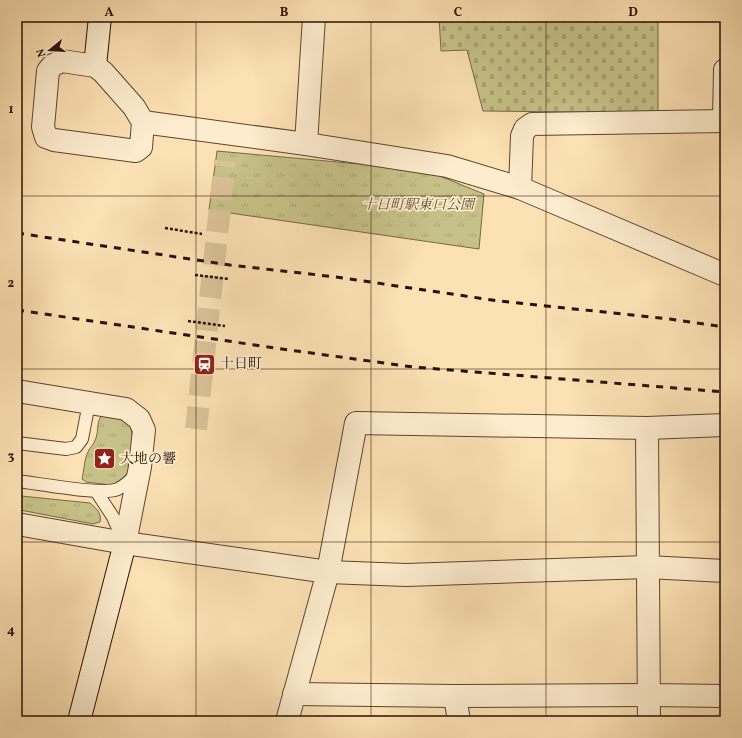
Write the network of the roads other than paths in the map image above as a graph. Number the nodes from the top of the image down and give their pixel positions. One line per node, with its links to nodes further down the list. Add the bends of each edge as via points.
1 (100, 17): 3 (street)
2 (314, 17): 7 (street)
3 (95, 66): 6 (street, via 134,107); 6 (street, via 62,61 48,71 43,120 46,137 136,151 141,147)
4 (725, 70): 5 (street)
5 (725, 121): 8 (street, via 532,124 525,129 522,136)
6 (144, 122): 7 (street)
7 (306, 144): 8 (street, via 448,166)
8 (520, 188): 9 (street)
9 (725, 275)
10 (17, 391): 11 (street)
11 (89, 403): 14 (lane, via 82,439 76,447 66,449); 15 (street, via 126,410 139,419 144,430)
12 (725, 425): 13 (street)
13 (647, 428): 20 (street); 22 (street, via 356,423)
14 (17, 443)
15 (140, 467): 17 (lane, via 131,480 117,489); 19 (street)
16 (17, 481): 17 (lane)
17 (96, 491): 19 (lane, via 113,517)
18 (17, 524): 19 (street)
19 (125, 543): 22 (street); 27 (street)
20 (647, 567): 21 (street); 22 (street, via 406,575); 24 (street)
21 (725, 571)
22 (328, 572): 23 (street)
23 (294, 694): 25 (street); 28 (street)
24 (649, 694): 25 (street); 26 (street); 30 (street)
25 (455, 696): 29 (street)
26 (725, 696)
27 (79, 721)
28 (287, 721)
29 (459, 721)
30 (649, 721)

